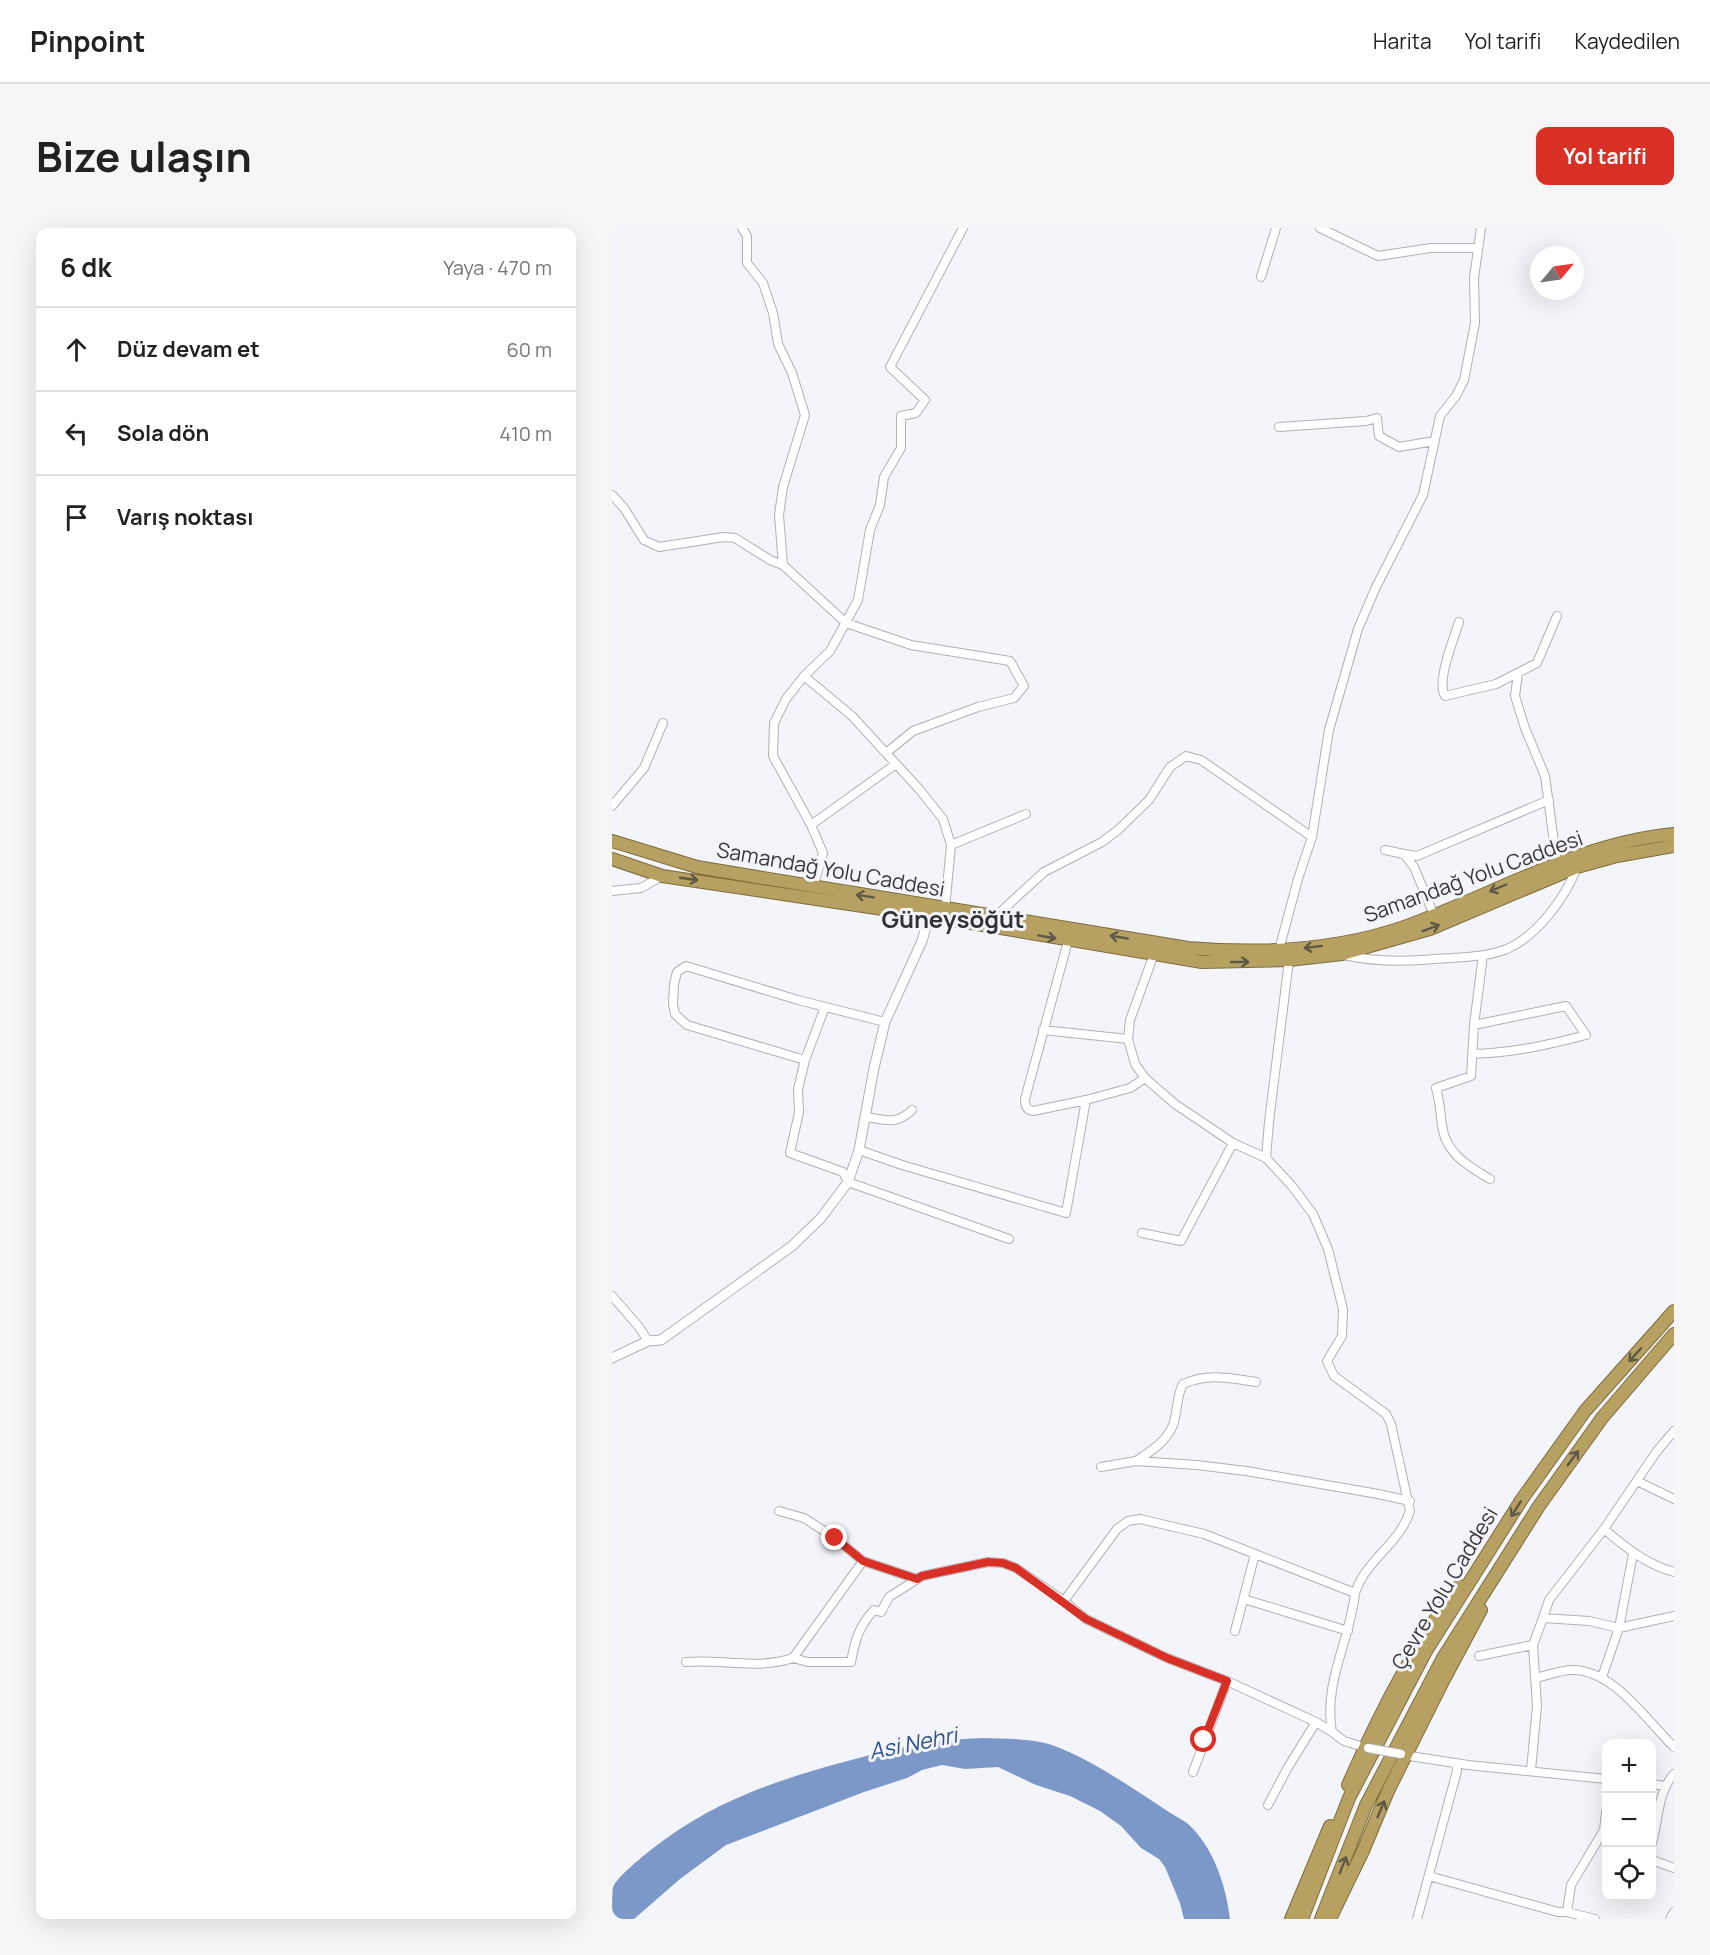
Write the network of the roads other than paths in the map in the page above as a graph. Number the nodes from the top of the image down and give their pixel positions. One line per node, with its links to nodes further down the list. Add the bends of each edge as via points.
1 (742, 228): 11 (street, via 747,236 747,263 763,283 778,344 805,415 783,487 779,515)
2 (963, 228): 14 (street, via 890,367 925,400 916,414 901,416 901,448 884,477 858,600)
3 (1276, 228): 7 (street)
4 (1320, 228): 6 (street, via 1378,255 1431,248)
5 (1481, 228): 6 (street)
6 (1477, 248): 9 (street, via 1475,323 1464,380 1440,416)
7 (1261, 277)
8 (1279, 427): 9 (street, via 1377,418 1379,436 1399,447)
9 (1434, 441): 25 (street, via 1423,495 1358,629 1329,730)
10 (612, 495): 11 (street, via 644,540 659,547 735,538)
11 (783, 565): 14 (street)
12 (1557, 616): 15 (street, via 1537,663)
13 (1459, 622): 15 (street, via 1443,678 1446,696 1496,684)
14 (846, 623): 16 (street, via 830,651); 18 (street, via 911,645 1010,661 1024,686 1014,699 978,707 912,731)
15 (1518, 673): 20 (street, via 1515,696 1545,776)
16 (804, 676): 18 (street, via 852,716); 23 (street, via 774,723 773,756)
17 (663, 723): 21 (street, via 644,768)
18 (886, 753): 19 (street)
19 (896, 764): 23 (street); 27 (street, via 943,819)
20 (1549, 800): 30 (street, via 1417,856); 32 (street)
21 (612, 806)
22 (1026, 814): 27 (street)
23 (810, 825): 35 (street, via 823,853)
24 (1674, 834): 32 (highway, Samandağ Yolu Caddesi, via 1622,844)
25 (1312, 837): 40 (street, via 1201,760 1186,756 1170,767 1149,800 1118,830 1044,872); 42 (street)
26 (612, 841): 35 (highway, Samandağ Yolu Caddesi, via 697,867)
27 (951, 845): 37 (street)
28 (1674, 846): 33 (highway, Samandağ Yolu Caddesi)
29 (1385, 850): 30 (street)
30 (1404, 855): 38 (street, via 1414,867)
31 (612, 859): 34 (highway, Samandağ Yolu Caddesi)
32 (1557, 864): 38 (highway, Samandağ Yolu Caddesi, one-way to 38)
33 (1577, 867): 44 (highway, Samandağ Yolu Caddesi, one-way to 33, via 1430,929); 45 (street, via 1570,885 1526,938)
34 (662, 876): 36 (street, via 641,888); 39 (highway, Samandağ Yolu Caddesi, one-way to 39)
35 (813, 887): 37 (highway, Samandağ Yolu Caddesi, one-way to 35)
36 (612, 891)
37 (945, 909): 40 (highway, Samandağ Yolu Caddesi)
38 (1434, 915): 42 (highway, Samandağ Yolu Caddesi, one-way to 42, via 1355,940)
39 (929, 916): 41 (highway, Samandağ Yolu Caddesi, one-way to 41); 48 (street, via 922,941)
40 (996, 916): 42 (highway, Samandağ Yolu Caddesi, one-way to 40, via 1188,948)
41 (1068, 941): 43 (highway, Samandağ Yolu Caddesi); 50 (street)
42 (1280, 950)
43 (1154, 954): 46 (highway, Samandağ Yolu Caddesi, one-way to 46, via 1202,962); 51 (street, via 1130,1020)
44 (1342, 954): 45 (street, via 1384,962); 46 (highway, Samandağ Yolu Caddesi)
45 (1483, 956): 49 (street)
46 (1289, 960): 60 (street)
47 (825, 1007): 48 (street); 53 (street); 53 (street, via 686,966 677,972 673,1004 675,1014 687,1025)
48 (885, 1022): 57 (street)
49 (1474, 1025): 52 (street); 52 (street, via 1566,1006 1586,1035 1541,1047)
50 (1043, 1030): 51 (street); 55 (street, via 1025,1105 1033,1111)
51 (1128, 1039): 54 (street, via 1135,1064)
52 (1472, 1054): 61 (street, via 1471,1076 1436,1088 1445,1139 1462,1162)
53 (805, 1060): 62 (street, via 790,1153 843,1172)
54 (1145, 1078): 55 (street, via 1130,1088); 58 (street, via 1175,1104)
55 (1086, 1100): 59 (street, via 1066,1213)
56 (912, 1110): 57 (street, via 893,1121)
57 (866, 1117): 59 (street)
58 (1233, 1143): 60 (street); 63 (street, via 1181,1240)
59 (859, 1150): 62 (street)
60 (1266, 1158): 76 (street, via 1292,1186 1319,1225 1329,1250 1342,1309 1342,1336 1327,1361 1334,1376 1386,1414)
61 (1490, 1179)
62 (848, 1182): 64 (street); 68 (street, via 792,1246 661,1340)
63 (1142, 1233)
64 (1008, 1239)
65 (612, 1296): 68 (street)
66 (1674, 1311): 78 (highway, Çevre Yolu Caddesi, one-way to 78, via 1585,1411)
67 (1674, 1334): 83 (highway, Çevre Yolu Caddesi, one-way to 67, via 1602,1419)
68 (648, 1341): 69 (street)
69 (612, 1358)
70 (1256, 1382): 72 (street, via 1211,1376 1183,1384 1177,1395 1173,1426 1156,1448)
71 (1674, 1431): 74 (street)
72 (1136, 1461): 73 (street); 76 (street, via 1245,1471)
73 (1101, 1467)
74 (1637, 1481): 75 (street); 79 (street)
75 (1674, 1499)
76 (1410, 1501): 86 (street, via 1407,1520 1363,1576)
77 (778, 1511): 82 (street, via 804,1518)
78 (1504, 1527): 104 (highway, via 1447,1601 1404,1672); 122 (highway, Çevre Yolu Caddesi, via 1426,1651 1349,1798)
79 (1604, 1529): 81 (street); 90 (street, via 1549,1600)
80 (1256, 1554): 86 (street); 87 (street); 88 (street, via 1204,1534 1140,1519 1128,1521 1117,1529)
81 (1632, 1554): 84 (street); 91 (street)
82 (863, 1561): 85 (street); 96 (street)
83 (1499, 1569): 105 (highway, via 1478,1619); 123 (highway, Çevre Yolu Caddesi, one-way to 83, via 1366,1806 1443,1658)
84 (1674, 1572)
85 (917, 1579): 88 (street, via 988,1562 1003,1563); 96 (street, via 889,1597 881,1612 874,1610 863,1622 850,1662)
86 (1355, 1593): 93 (street)
87 (1244, 1599): 92 (street); 93 (street)
88 (1064, 1601): 100 (street, via 1086,1619 1167,1658)
89 (1674, 1617): 91 (street)
90 (1543, 1618): 91 (street, via 1589,1621); 94 (street)
91 (1619, 1628): 98 (street)
92 (1235, 1631)
93 (1348, 1631): 102 (street, via 1332,1681)
94 (1533, 1645): 95 (street); 99 (street)
95 (1479, 1656)
96 (793, 1658): 97 (street, via 746,1665)
97 (686, 1662)
98 (1602, 1677): 99 (street, via 1570,1670); 103 (street)
99 (1535, 1678): 107 (street, via 1537,1706)
100 (1227, 1681): 101 (street); 108 (street)
101 (1316, 1722): 102 (street); 113 (street)
102 (1332, 1732): 104 (street, via 1344,1741)
103 (1674, 1747)
104 (1366, 1748): 105 (street, bridge); 121 (highway)
105 (1403, 1755): 106 (street); 124 (highway, one-way to 105)
106 (1456, 1763): 107 (street); 118 (street)
107 (1531, 1770): 110 (street)
108 (1193, 1772)
109 (1674, 1774): 112 (street)
110 (1602, 1779)
111 (1656, 1785): 112 (street)
112 (1665, 1786): 114 (street)
113 (1268, 1805)
114 (1656, 1824)
115 (1602, 1833): 120 (street, via 1571,1885)
116 (1656, 1861): 117 (street)
117 (1674, 1868)
118 (1429, 1876): 120 (street); 125 (street)
119 (1674, 1912): 127 (street)
120 (1559, 1914): 126 (street)
121 (1291, 1919)
122 (1302, 1919)
123 (1321, 1919)
124 (1330, 1919)
125 (1418, 1919)
126 (1595, 1919)
127 (1670, 1919)

